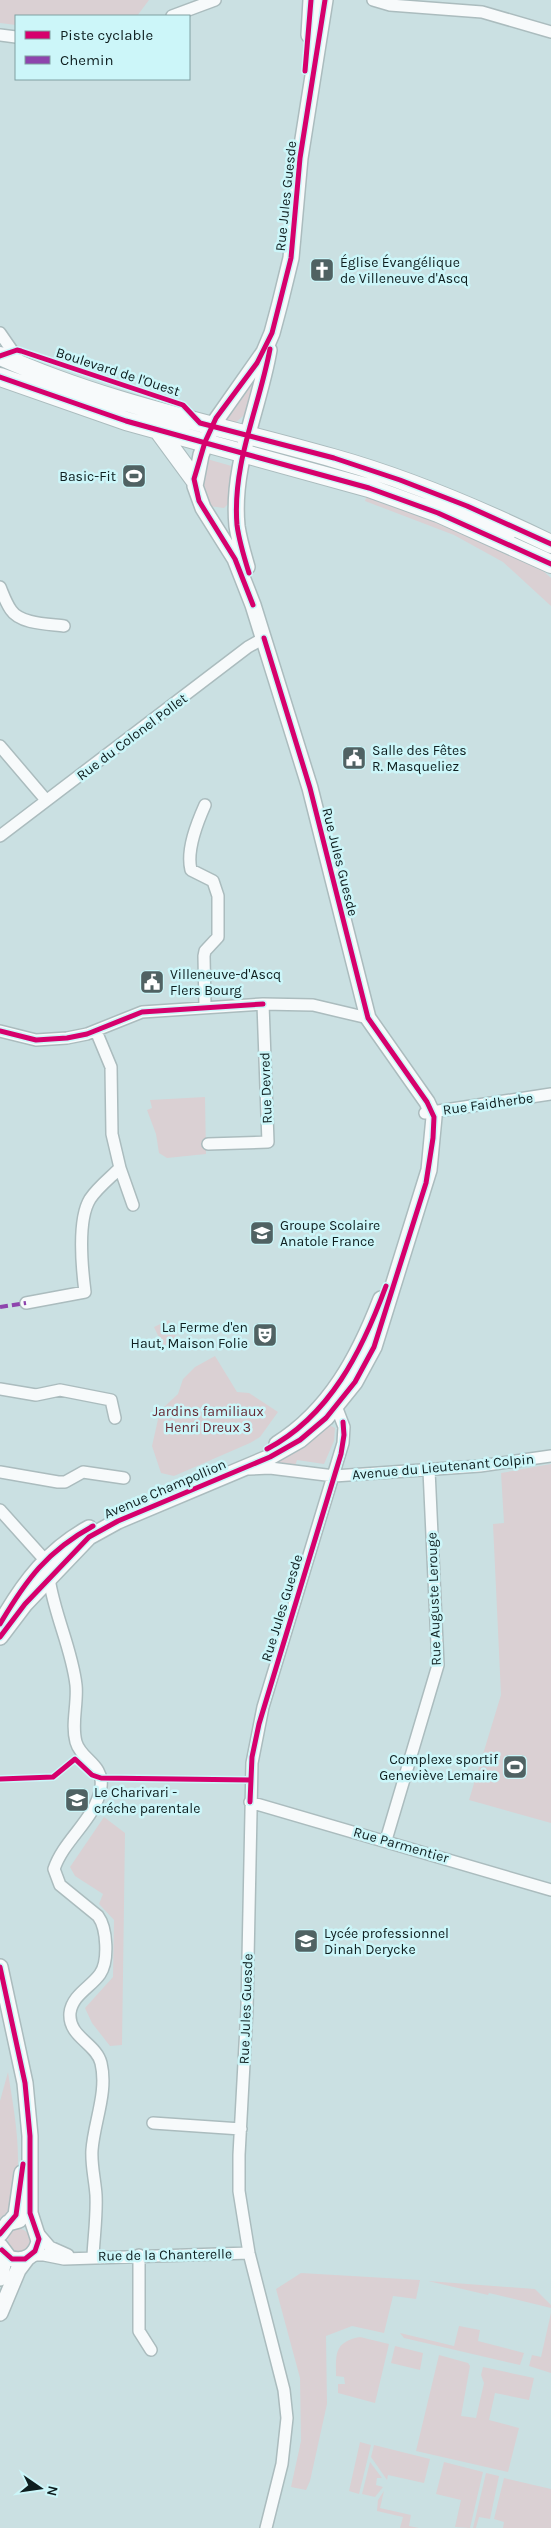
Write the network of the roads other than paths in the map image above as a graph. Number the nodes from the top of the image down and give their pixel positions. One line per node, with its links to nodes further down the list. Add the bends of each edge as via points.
1 (215, 0): 5 (street)
2 (311, 0): 9 (street, Rue Jules Guesde)
3 (325, 0): 9 (street, Rue Jules Guesde)
4 (373, 0): 6 (street, via 390,5 482,12)
5 (175, 15)
6 (551, 32)
7 (0, 35): 8 (street)
8 (15, 37)
9 (300, 158): 11 (street, Rue Jules Guesde, via 290,258)
10 (0, 333): 13 (street)
11 (272, 334): 17 (street, Rue Jules Guesde); 18 (street, Rue Jules Guesde, via 267,364)
12 (0, 356): 13 (main road, Boulevard de l'Ouest)
13 (25, 367): 17 (main road, Boulevard de l'Ouest)
14 (0, 378): 15 (main road)
15 (36, 391): 16 (main road); 17 (main road, via 68,395)
16 (158, 430): 17 (main road); 19 (main road)
17 (211, 437): 18 (main road); 19 (street)
18 (244, 438): 20 (main road); 21 (street, Rue Jules Guesde); 23 (main road, via 334,458 468,506)
19 (194, 480): 22 (street, Rue Jules Guesde)
20 (370, 488): 24 (street, via 446,507); 25 (main road, via 438,513)
21 (236, 505): 22 (street, via 225,513); 27 (street, Rue Jules Guesde, via 237,526)
22 (203, 508): 27 (street, Rue Jules Guesde, via 230,548)
23 (551, 544)
24 (551, 552)
25 (551, 564)
26 (0, 587): 28 (street, via 16,615)
27 (253, 605): 29 (street, Rue Jules Guesde)
28 (64, 626)
29 (264, 638): 31 (street, Rue du Colonel Pollet); 36 (street, Rue Jules Guesde, via 310,788)
30 (0, 746): 31 (street)
31 (46, 800): 33 (street, Rue du Colonel Pollet)
32 (206, 805): 35 (street, via 197,824 190,860 192,872 211,880 217,892 218,935 204,956)
33 (0, 836)
34 (262, 1004): 35 (street); 36 (street, via 306,1004); 41 (street, Rue Devred, via 268,1142)
35 (205, 1007): 38 (street, via 142,1012)
36 (368, 1018): 40 (street, Rue Jules Guesde)
37 (0, 1031): 38 (street, via 42,1040)
38 (96, 1031): 42 (street, via 110,1067 111,1127)
39 (551, 1094): 40 (street, Rue Faidherbe)
40 (429, 1112): 46 (street, Rue Jules Guesde, via 421,1173 388,1282)
41 (208, 1144)
42 (120, 1168): 43 (street); 44 (street, via 94,1194 85,1211 84,1292)
43 (133, 1204)
44 (26, 1303)
45 (0, 1390): 47 (street, via 36,1395 60,1390 111,1400)
46 (333, 1402): 49 (street, Avenue Champollion, via 322,1423 300,1440); 52 (street, Rue Jules Guesde, via 342,1418 344,1436); 55 (street, Avenue Champollion, via 268,1448 101,1522 64,1544)
47 (115, 1418)
48 (551, 1456): 50 (street, Avenue du Lieutenant Colpin, via 495,1465)
49 (240, 1470): 52 (street, Avenue Champollion, via 270,1468); 56 (street, Avenue Champollion, via 100,1530 89,1537)
50 (429, 1470): 52 (street, Avenue du Lieutenant Colpin); 62 (street, Rue Auguste Lerouge, via 438,1665)
51 (0, 1472): 53 (street, via 58,1482 83,1472)
52 (334, 1476): 61 (street, Rue Jules Guesde, via 261,1714 252,1757)
53 (124, 1478)
54 (0, 1510): 55 (street)
55 (45, 1560): 56 (street); 59 (street, Avenue Champollion, via 19,1591)
56 (50, 1578): 57 (street, Avenue Champollion); 58 (street)
57 (34, 1595): 58 (street); 60 (street, Avenue Champollion)
58 (53, 1600): 73 (street, via 76,1684 76,1742 99,1770 101,1778 91,1811 54,1869 60,1885 103,1921 106,1936 102,1969 76,1999 70,2012 71,2026 96,2054 102,2070 92,2151 96,2202)
59 (0, 1624)
60 (0, 1637)
61 (250, 1802): 62 (street, Rue Parmentier); 67 (street, Rue Jules Guesde)
62 (386, 1840): 63 (street, Rue Parmentier)
63 (551, 1890)
64 (0, 1967): 69 (street, via 25,2083 30,2136 30,2213)
65 (0, 2004): 68 (street, via 17,2085 23,2142 16,2215)
66 (153, 2123): 67 (street)
67 (241, 2129): 71 (street, Rue Jules Guesde, via 239,2191)
68 (4, 2226): 69 (street, via 24,2220)
69 (36, 2231): 73 (street, Rue de la Chanterelle, via 50,2247 66,2254); 74 (street, via 38,2247)
70 (1, 2248): 74 (street, via 12,2259); 75 (street, via 4,2260)
71 (249, 2253): 72 (street, Rue de la Chanterelle); 78 (street, Rue Jules Guesde, via 286,2404 282,2464)
72 (138, 2255): 73 (street, Rue de la Chanterelle); 77 (street, via 140,2331)
73 (87, 2256): 74 (street, Rue de la Chanterelle, via 64,2259 44,2255)
74 (29, 2257): 76 (street, via 18,2270)
75 (0, 2278)
76 (0, 2313)
77 (150, 2350)
78 (266, 2528)

